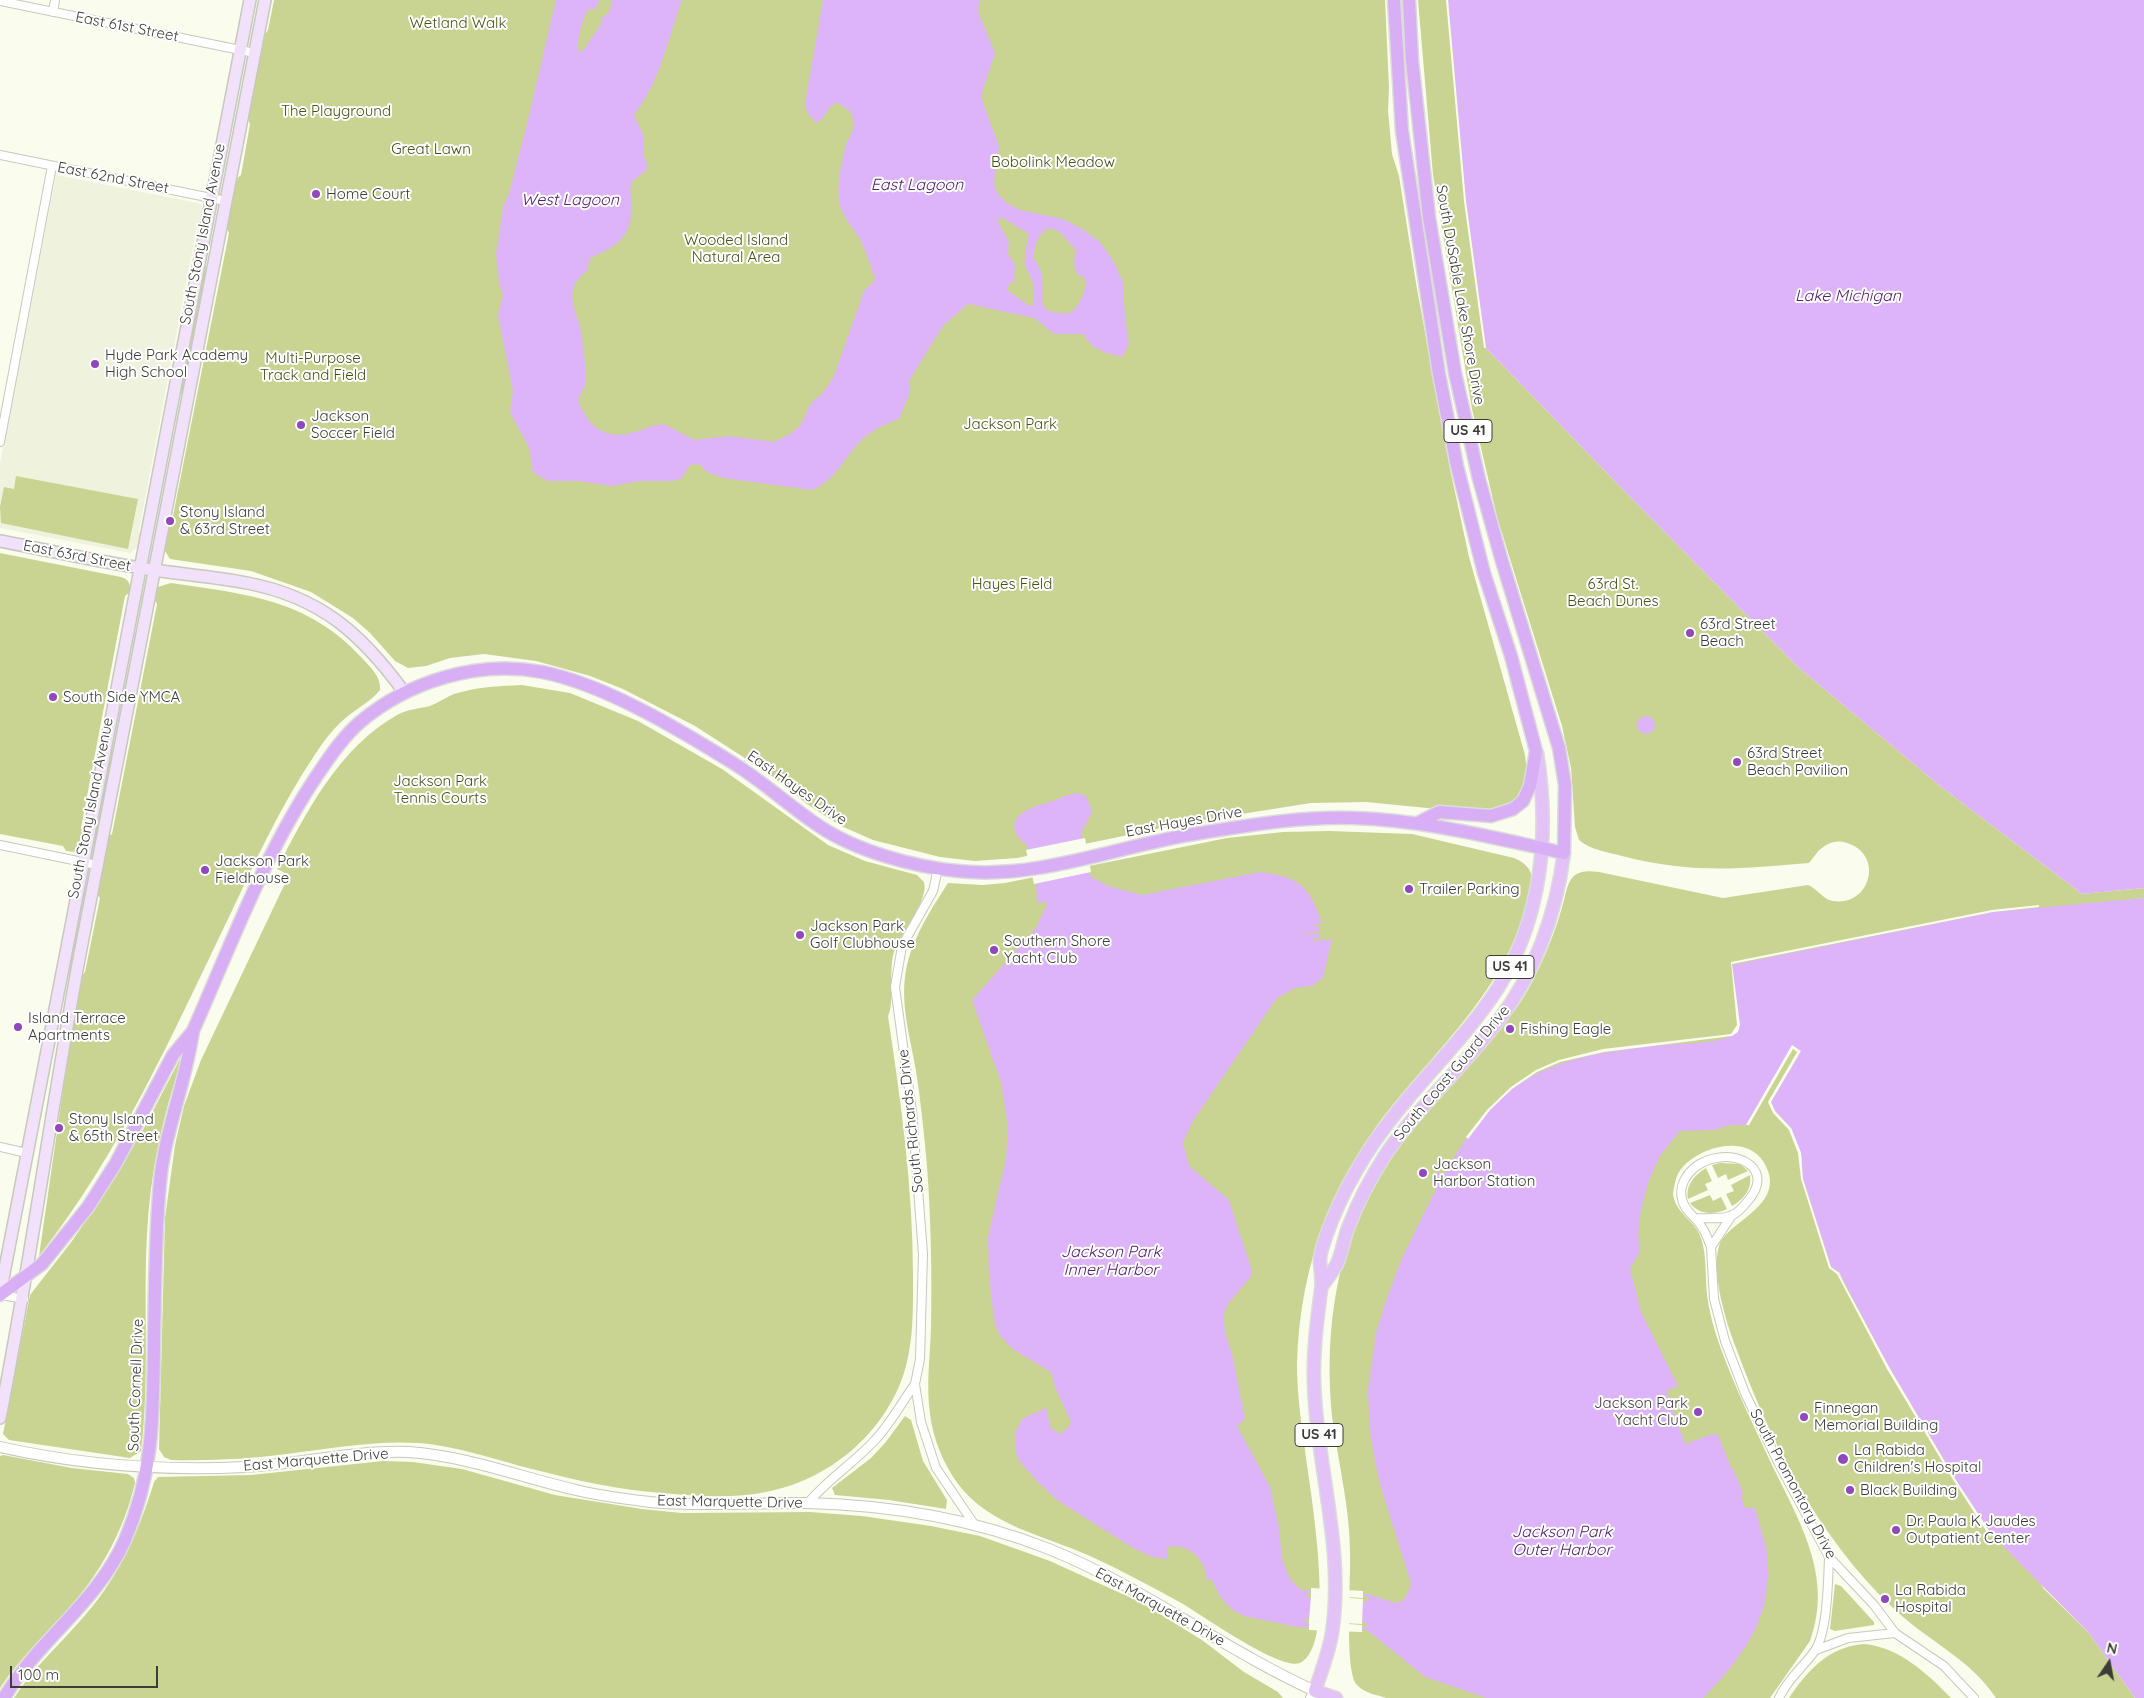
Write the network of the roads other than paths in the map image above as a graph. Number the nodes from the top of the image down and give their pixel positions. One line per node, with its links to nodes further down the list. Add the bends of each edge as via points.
1 (55, 0): 7 (street)
2 (250, 0): 8 (main road, South Stony Island Avenue)
3 (265, 0): 9 (main road, South Stony Island Avenue)
4 (1394, 0): 19 (highway, South DuSable Lake Shore Drive / US 41, via 1402,131 1440,374 1484,573)
5 (1409, 0): 23 (highway, South DuSable Lake Shore Drive / US 41, via 1414,89 1429,217 1455,373 1478,479 1559,748 1565,785)
6 (0, 2): 7 (street, East 61st Street)
7 (53, 12): 8 (street, East 61st Street)
8 (240, 50): 9 (street, East 61st Street); 12 (main road, South Stony Island Avenue)
9 (255, 53): 13 (main road, South Stony Island Avenue)
10 (0, 155): 11 (street, East 62nd Street)
11 (52, 166): 12 (street, East 62nd Street); 14 (street)
12 (211, 198): 13 (street, East 62nd Street); 16 (main road, South Stony Island Avenue)
13 (226, 201): 17 (main road, South Stony Island Avenue)
14 (0, 442)
15 (0, 541): 16 (main road, East 63rd Street)
16 (140, 568): 17 (main road, East 63rd Street); 24 (main road, South Stony Island Avenue)
17 (154, 570): 18 (main road, via 244,582 303,600 352,632 379,658); 25 (main road, South Stony Island Avenue)
18 (404, 692): 26 (highway, East Hayes Drive, via 448,676 489,670 520,669 546,673 621,701 681,731 751,774 833,835 864,848); 27 (highway, South Cornell Drive, via 358,724 342,740 303,796 271,856)
19 (1536, 750): 20 (highway, via 1530,786 1523,801 1512,809 1491,816 1439,812); 22 (main road, South DuSable Lake Shore Drive / US 41, via 1541,780)
20 (1418, 823): 22 (highway, East Hayes Drive); 26 (highway, East Hayes Drive, via 1352,818 1302,820 1197,833 1020,871 977,873)
21 (0, 844): 24 (street)
22 (1543, 849): 23 (highway, East Hayes Drive); 34 (main road, South Coast Guard Drive / US 41, via 1533,906 1514,959 1469,1028 1395,1113 1358,1166 1338,1204 1325,1239 1320,1258)
23 (1564, 853): 34 (main road, South Coast Guard Drive / US 41, via 1550,923 1522,985 1499,1020 1386,1154 1359,1201 1336,1264)
24 (83, 862): 25 (street); 29 (main road, South Stony Island Avenue)
25 (97, 865): 33 (main road, South Stony Island Avenue, via 62,1050)
26 (938, 868): 37 (street, South Richards Drive, via 933,891 902,946 895,987 912,1111 922,1245 922,1320)
27 (192, 1031): 33 (highway, South Cornell Drive, via 173,1056 116,1163 88,1207 42,1264); 40 (highway, South Cornell Drive, via 188,1062 160,1179 152,1437)
28 (0, 1147): 29 (street)
29 (27, 1153): 35 (main road, South Stony Island Avenue)
30 (1732, 1215): 31 (street); 31 (street, South Promontory Drive, via 1751,1198 1757,1179 1754,1169 1744,1160 1722,1156 1692,1169 1683,1182 1682,1201); 32 (street, South Promontory Drive)
31 (1695, 1218): 32 (street, South Promontory Drive)
32 (1711, 1247): 43 (street, South Promontory Drive, via 1714,1299 1725,1341 1745,1393 1778,1462)
33 (27, 1274): 35 (highway, South Cornell Drive); 36 (main road, South Stony Island Avenue)
34 (1322, 1286): 46 (main road, South Coast Guard Drive / US 41, via 1314,1381 1332,1526 1335,1584 1332,1635)
35 (0, 1295): 36 (street)
36 (24, 1298): 38 (main road, South Stony Island Avenue)
37 (915, 1384): 41 (street, South Richards Drive, via 876,1439 858,1458 824,1484); 42 (street, South Richards Drive, via 930,1454 943,1480)
38 (0, 1418)
39 (0, 1447): 40 (street, East Marquette Drive, via 59,1458)
40 (148, 1468): 41 (street, East Marquette Drive, via 246,1467 357,1454 405,1452 450,1458 578,1491 650,1502); 47 (highway, South Cornell Drive, via 134,1516 110,1568 88,1600 26,1667)
41 (808, 1503): 42 (street, East Marquette Drive, via 892,1510)
42 (974, 1524): 46 (street, East Marquette Drive, via 1049,1549 1122,1582)
43 (1829, 1557): 44 (street, South Promontory Drive, via 1874,1605); 45 (street, via 1824,1616)
44 (1895, 1633): 45 (street, via 1848,1638); 50 (street, South Promontory Drive, via 1944,1666)
45 (1816, 1650): 49 (street)
46 (1313, 1694): 48 (main road, East Marquette Drive)
47 (4, 1698)
48 (1336, 1698)
49 (1779, 1698)
50 (1974, 1698)

